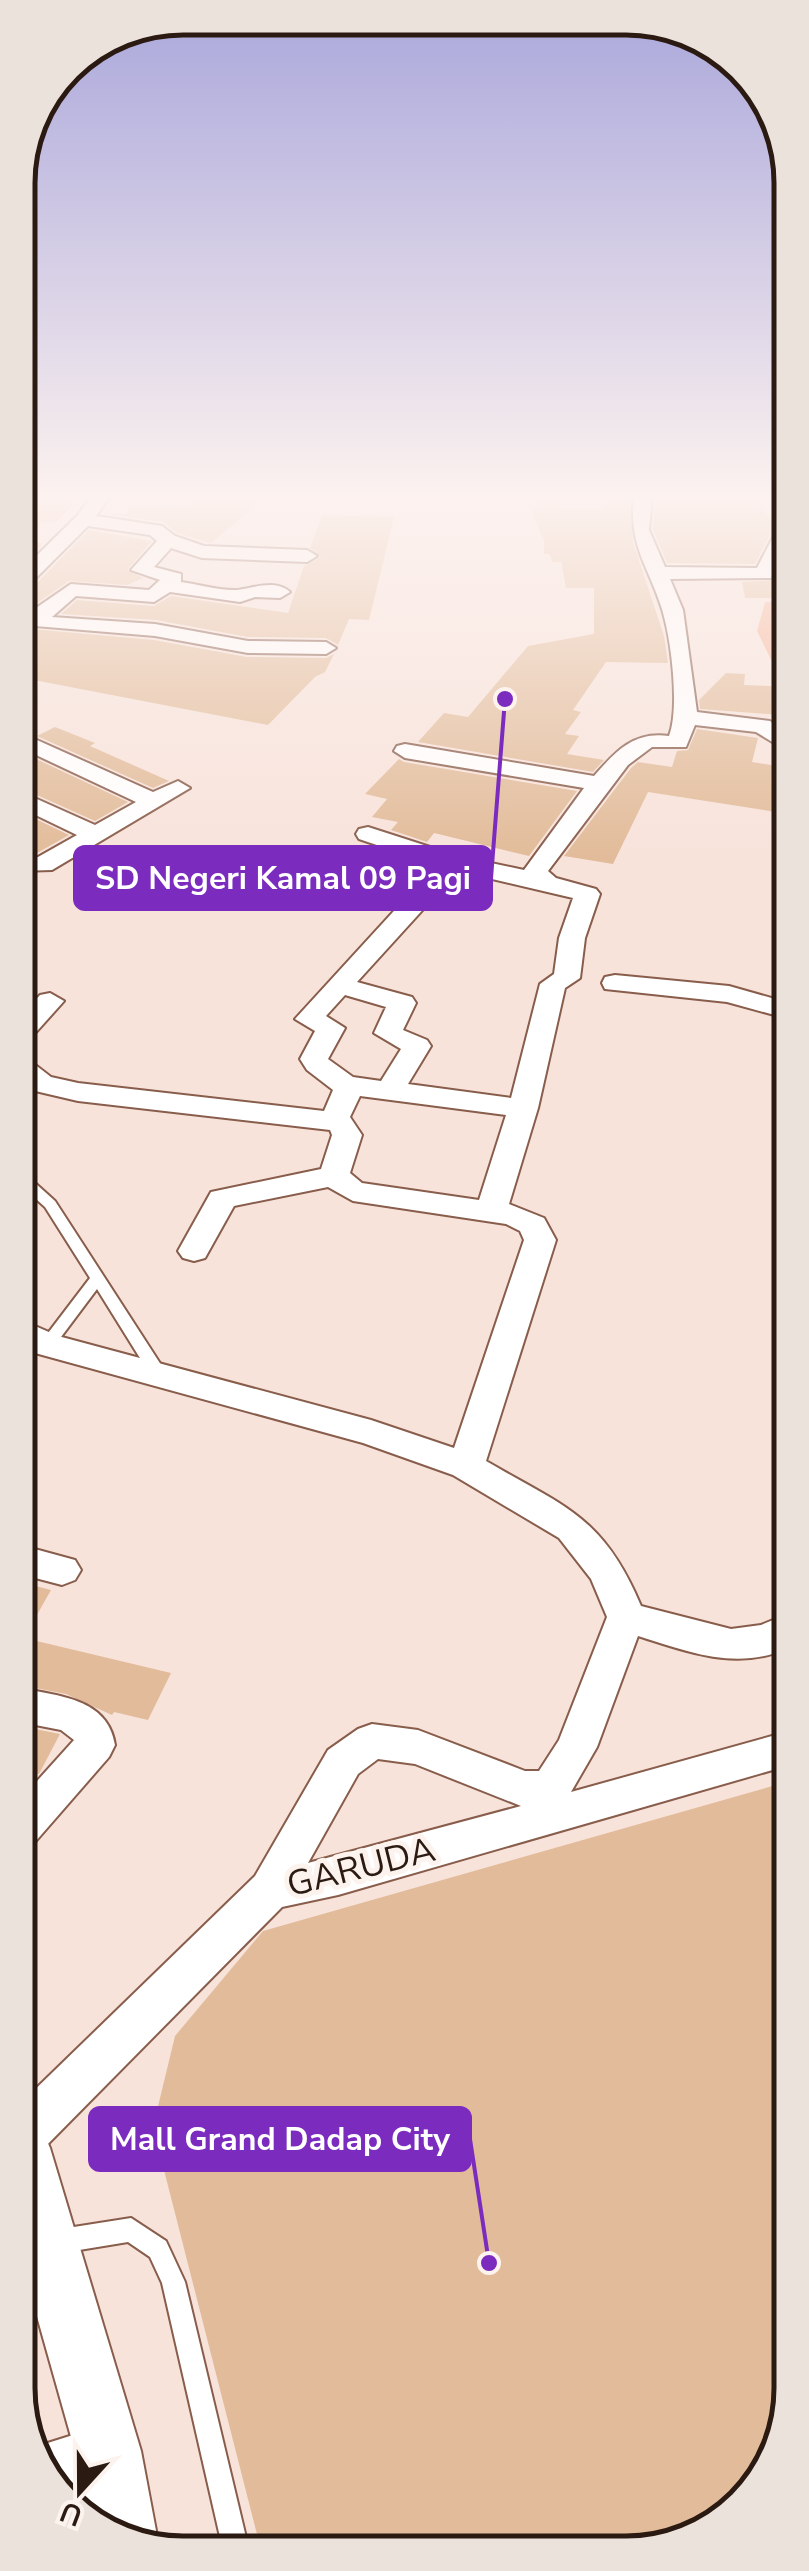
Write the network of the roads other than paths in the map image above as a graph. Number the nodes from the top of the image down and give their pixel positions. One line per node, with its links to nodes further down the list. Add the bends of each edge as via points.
1 (672, 616): 4 (street)
2 (35, 620): 3 (street, via 248,647)
3 (326, 648)
4 (687, 717): 5 (street, via 762,726); 8 (street, via 678,742 643,742)
5 (774, 734)
6 (35, 747): 10 (street)
7 (405, 751): 8 (street)
8 (600, 784): 16 (street, via 534,873)
9 (178, 788): 10 (street)
10 (155, 802): 13 (street)
11 (35, 809): 13 (street)
12 (368, 834): 14 (street)
13 (96, 835): 15 (street)
14 (452, 862): 16 (street); 18 (street)
15 (35, 865)
16 (538, 880): 25 (street, via 587,894 567,978 553,984)
17 (615, 983): 20 (street, via 729,994)
18 (338, 985): 23 (street, via 309,1020 331,1028 314,1059); 24 (street, via 402,1003 388,1033 417,1046)
19 (50, 1001): 21 (street)
20 (774, 1005)
21 (35, 1017)
22 (35, 1079): 26 (street, via 78,1092)
23 (349, 1088): 24 (street); 26 (street)
24 (388, 1092): 25 (street)
25 (523, 1108): 29 (street)
26 (334, 1121): 27 (street, via 346,1134)
27 (334, 1176): 29 (street, via 365,1194); 30 (street, via 222,1199)
28 (35, 1190): 31 (lane)
29 (490, 1212): 35 (street, via 533,1225 540,1240)
30 (194, 1251)
31 (96, 1280): 32 (lane); 34 (lane)
32 (35, 1336)
33 (35, 1339): 34 (street)
34 (159, 1375): 35 (street)
35 (466, 1466): 38 (street, via 572,1528 604,1568)
36 (35, 1564): 37 (street)
37 (62, 1570)
38 (626, 1617): 39 (street, via 732,1645); 43 (street, via 576,1747 550,1789 524,1789 418,1747 372,1741 343,1762)
39 (774, 1640)
40 (35, 1709): 42 (street, via 91,1724 96,1733 95,1745)
41 (774, 1753): 43 (street, GARUDA)
42 (35, 1812)
43 (270, 1890): 44 (street, GARUDA)
44 (35, 2122)
45 (35, 2199): 46 (street)
46 (48, 2244): 47 (street); 50 (lane, via 132,2230 158,2249 173,2282)
47 (108, 2451): 48 (street); 49 (street)
48 (57, 2466)
49 (121, 2522)
50 (233, 2536)

